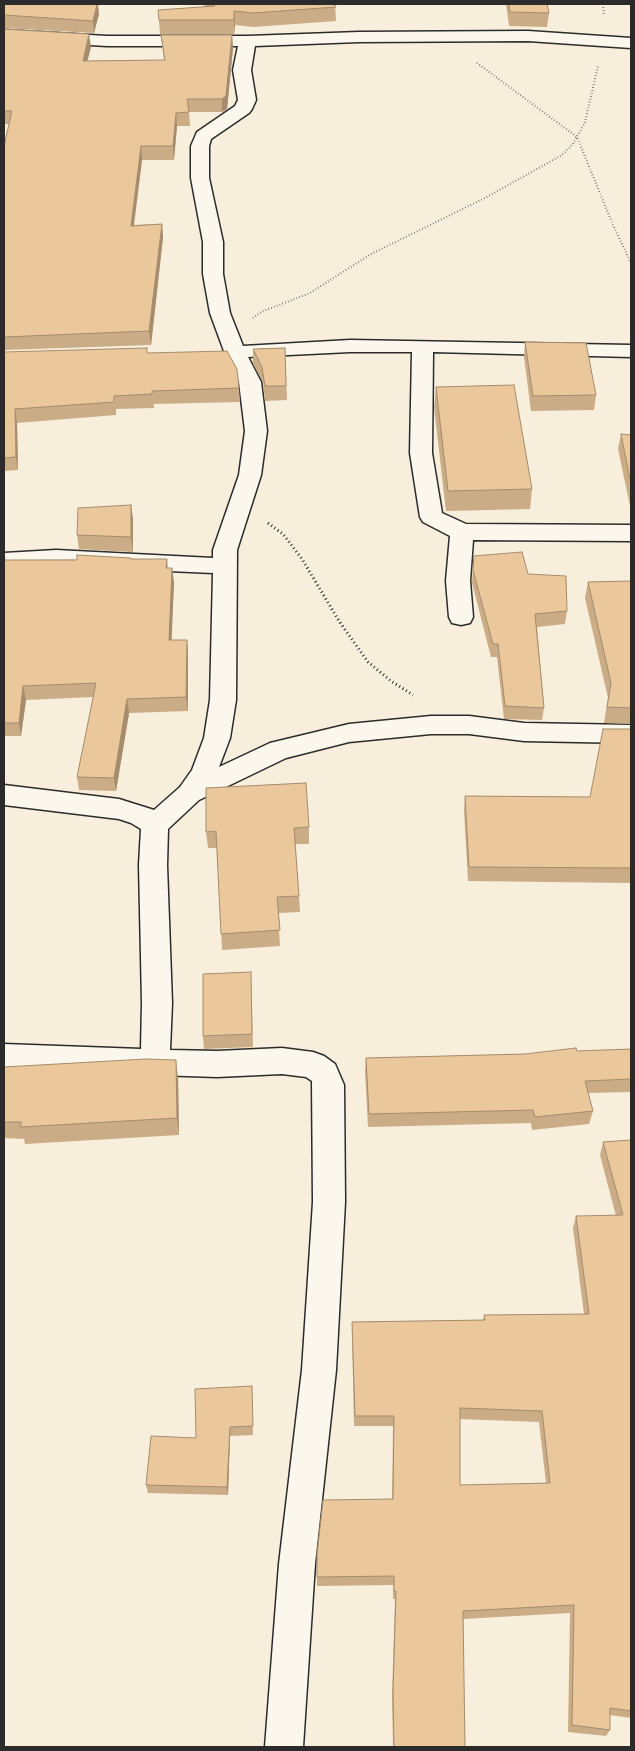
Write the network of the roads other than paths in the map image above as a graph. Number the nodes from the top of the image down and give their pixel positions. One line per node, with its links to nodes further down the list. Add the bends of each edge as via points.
1 (4, 35): 2 (street, via 107,41)
2 (248, 42): 3 (street, via 359,37 528,36); 4 (street, via 242,70 247,100 243,109 203,136 200,146 200,178 213,242 215,292)
3 (631, 43)
4 (225, 346): 5 (street); 10 (street, via 250,382 256,430 250,475 224,550)
5 (423, 346): 6 (street); 7 (street, via 421,453 431,517)
6 (631, 351)
7 (462, 532): 8 (street); 11 (street, via 458,581)
8 (631, 533)
9 (4, 561): 10 (street, via 56,558)
10 (224, 566): 14 (street, via 223,700 217,738 204,773)
11 (461, 617)
12 (631, 734): 14 (street, via 524,732 469,725 431,725 349,733 279,750)
13 (4, 794): 15 (street, via 119,809 140,815)
14 (189, 794): 15 (street)
15 (155, 825): 17 (street)
16 (4, 1057): 17 (street)
17 (155, 1063): 18 (street, via 282,1061 312,1065 324,1073 329,1085 329,1202 319,1370 298,1564)
18 (284, 1747)

